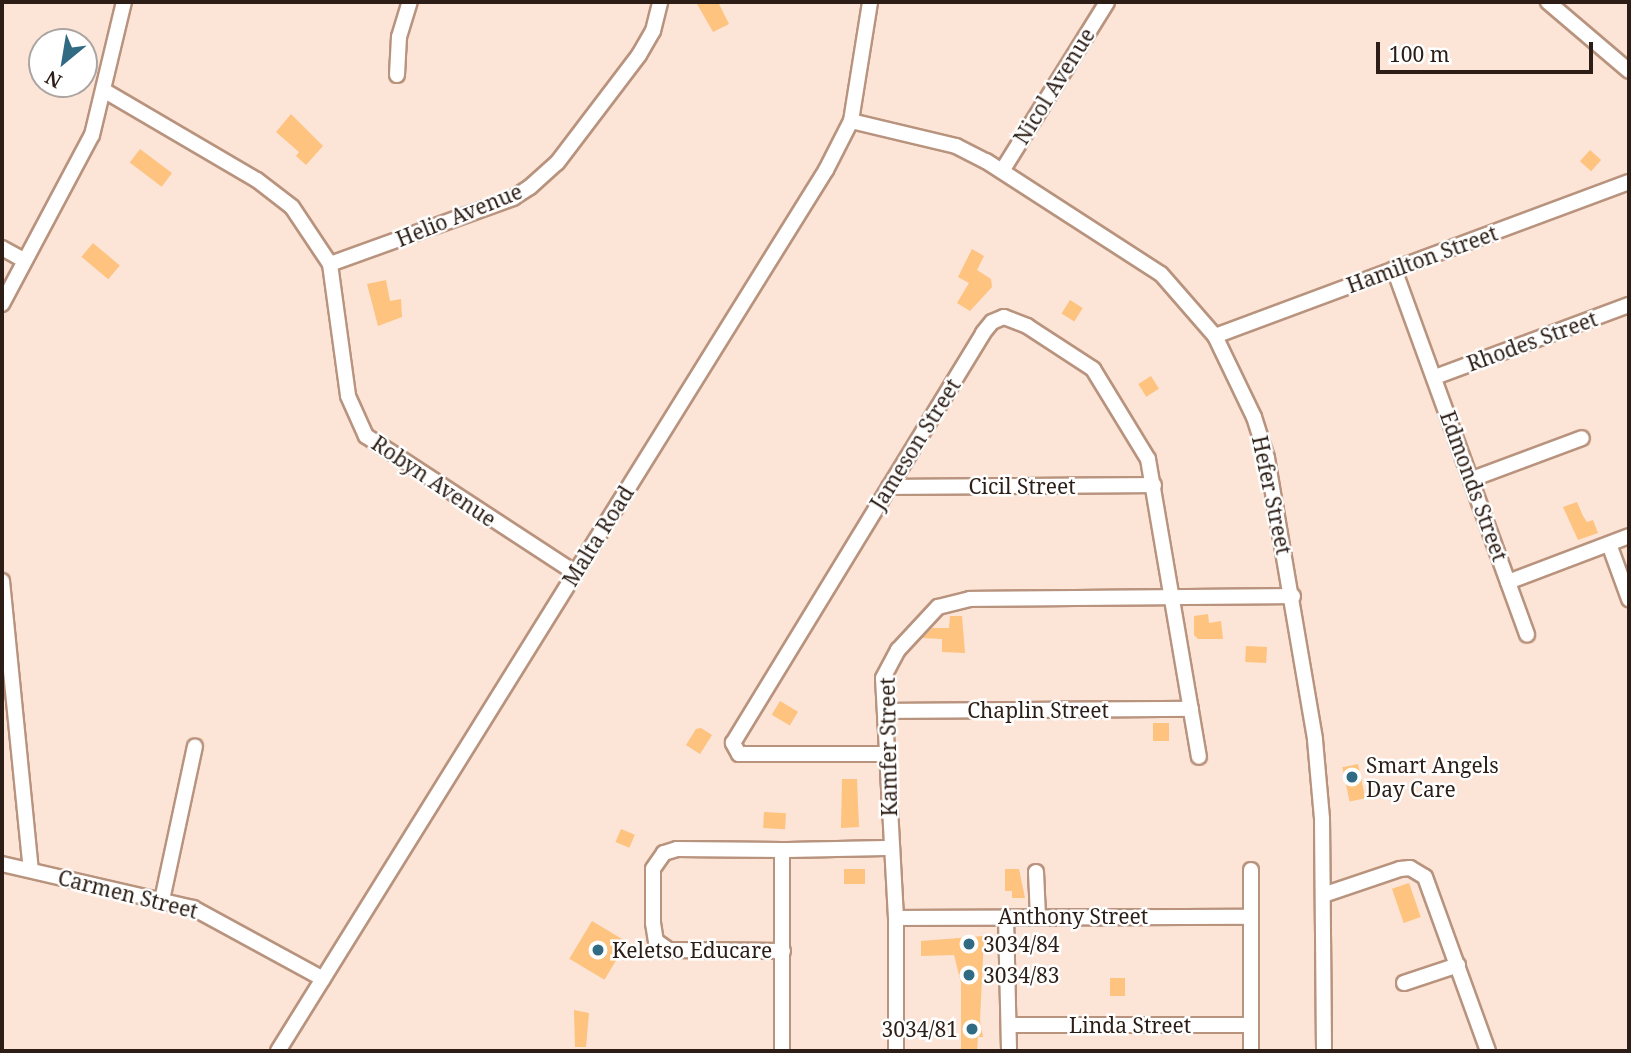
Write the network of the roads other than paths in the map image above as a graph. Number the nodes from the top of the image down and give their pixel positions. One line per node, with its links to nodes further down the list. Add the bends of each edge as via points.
1 (124, 2): 9 (street)
2 (410, 2): 8 (street, via 399,37)
3 (660, 2): 15 (street, Helio Avenue, via 653,31 639,55 557,163 530,187 513,198)
4 (870, 2): 10 (street, Malta Road)
5 (1107, 2): 11 (street, Nicol Avenue)
6 (1548, 2): 7 (street)
7 (1629, 71)
8 (397, 75)
9 (105, 91): 14 (street, via 83,155); 15 (street, Robyn Avenue, via 281,196)
10 (851, 121): 11 (street, Hefer Street, via 956,146); 27 (street, Malta Road, via 802,210)
11 (1002, 171): 19 (street, Hefer Street, via 1161,274)
12 (1629, 182): 16 (street, Hamilton Street)
13 (2, 248): 14 (street)
14 (22, 259): 17 (street)
15 (330, 264): 27 (street, Robyn Avenue, via 348,396 366,436)
16 (1394, 269): 19 (street, Hamilton Street); 20 (street, Edmonds Street)
17 (2, 304)
18 (1629, 305): 20 (street, Rhodes Street)
19 (1215, 336): 30 (street, Hefer Street, via 1261,438)
20 (1435, 377): 22 (street, Edmonds Street)
21 (1582, 438): 22 (street)
22 (1472, 479): 29 (street, Edmonds Street)
23 (1154, 485): 24 (street, Cicil Street); 24 (street, Jameson Street, via 1148,459 1098,374 1027,326 1004,317 989,324); 31 (street, Jameson Street)
24 (889, 487): 37 (street, Jameson Street, via 733,743 739,754)
25 (1629, 537): 26 (street, Edmonds Street)
26 (1609, 544): 29 (street, Edmonds Street); 32 (street)
27 (575, 573): 53 (street, Malta Road)
28 (2, 581): 42 (street)
29 (1508, 582): 33 (street)
30 (1293, 596): 31 (street, Kamfer Street); 45 (street, Hefer Street, via 1319,781)
31 (1173, 598): 34 (street); 35 (street, Kamfer Street, via 970,599 944,604 887,666)
32 (1629, 599)
33 (1527, 635)
34 (1191, 709): 35 (street, Chaplin Street); 38 (street)
35 (885, 711): 37 (street, Kamfer Street)
36 (195, 746): 46 (street)
37 (885, 754): 39 (street, Kamfer Street)
38 (1199, 757)
39 (891, 848): 40 (street); 50 (street, Kamfer Street)
40 (782, 850): 51 (street); 51 (street, via 668,851 653,869 653,909 654,937 669,950)
41 (2, 864): 42 (street, Carmen Street)
42 (31, 870): 46 (street, Carmen Street)
43 (1251, 870): 49 (street)
44 (1036, 872): 47 (street)
45 (1323, 895): 52 (street, via 1401,869 1416,871 1429,884); 62 (street, Hefer Street)
46 (162, 900): 53 (street, Carmen Street, via 226,922)
47 (1038, 916): 48 (street, Anthony Street); 49 (street, Anthony Street)
48 (1006, 917): 50 (street, Anthony Street); 55 (street)
49 (1250, 917): 56 (street)
50 (896, 918): 59 (street, Kamfer Street)
51 (783, 951): 58 (street)
52 (1458, 965): 54 (street); 63 (street)
53 (323, 979): 57 (street, Malta Road)
54 (1404, 983)
55 (1009, 1025): 56 (street, Linda Street); 60 (street)
56 (1251, 1025): 61 (street)
57 (278, 1051)
58 (782, 1051)
59 (896, 1051)
60 (1009, 1051)
61 (1251, 1051)
62 (1324, 1051)
63 (1488, 1051)

